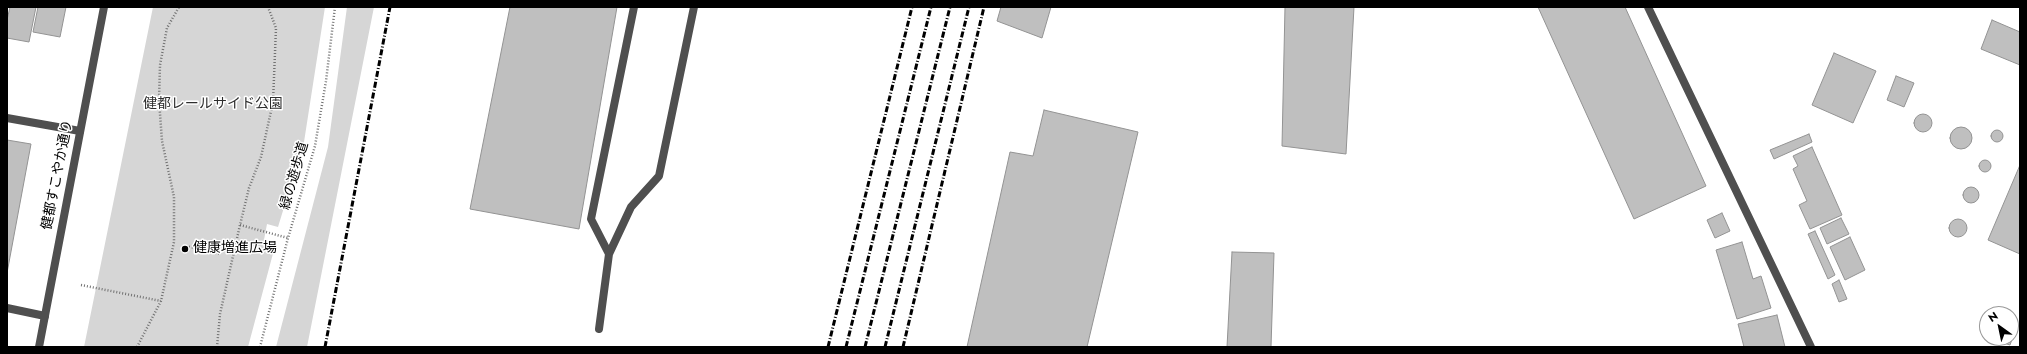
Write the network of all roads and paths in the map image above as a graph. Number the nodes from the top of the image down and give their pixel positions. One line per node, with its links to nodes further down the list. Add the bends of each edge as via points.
1 (104, 7): 9 (street, 健都すこやか通り)
2 (179, 7): 16 (path, via 167,28 160,65 162,141 174,197 174,242)
3 (268, 7): 10 (path, via 276,28 273,102 261,157 249,188)
4 (335, 7): 11 (path, 緑の遊歩道, via 315,146)
5 (634, 7): 14 (street, via 591,219)
6 (694, 7): 14 (street, via 659,176 631,207)
7 (1648, 7): 24 (street)
8 (7, 118): 9 (street)
9 (80, 131): 18 (street, 健都すこやか通り)
10 (240, 225): 11 (path); 22 (path, via 220,314)
11 (288, 238): 23 (path, 緑の遊歩道)
12 (186, 246): 13 (path)
13 (221, 254)
14 (609, 254): 19 (street)
15 (81, 285): 16 (path)
16 (161, 301): 21 (path)
17 (7, 308): 18 (street)
18 (45, 316): 20 (street, 健都すこやか通り)
19 (599, 329)
20 (39, 347)
21 (137, 347)
22 (217, 347)
23 (260, 347)
24 (1811, 347)

